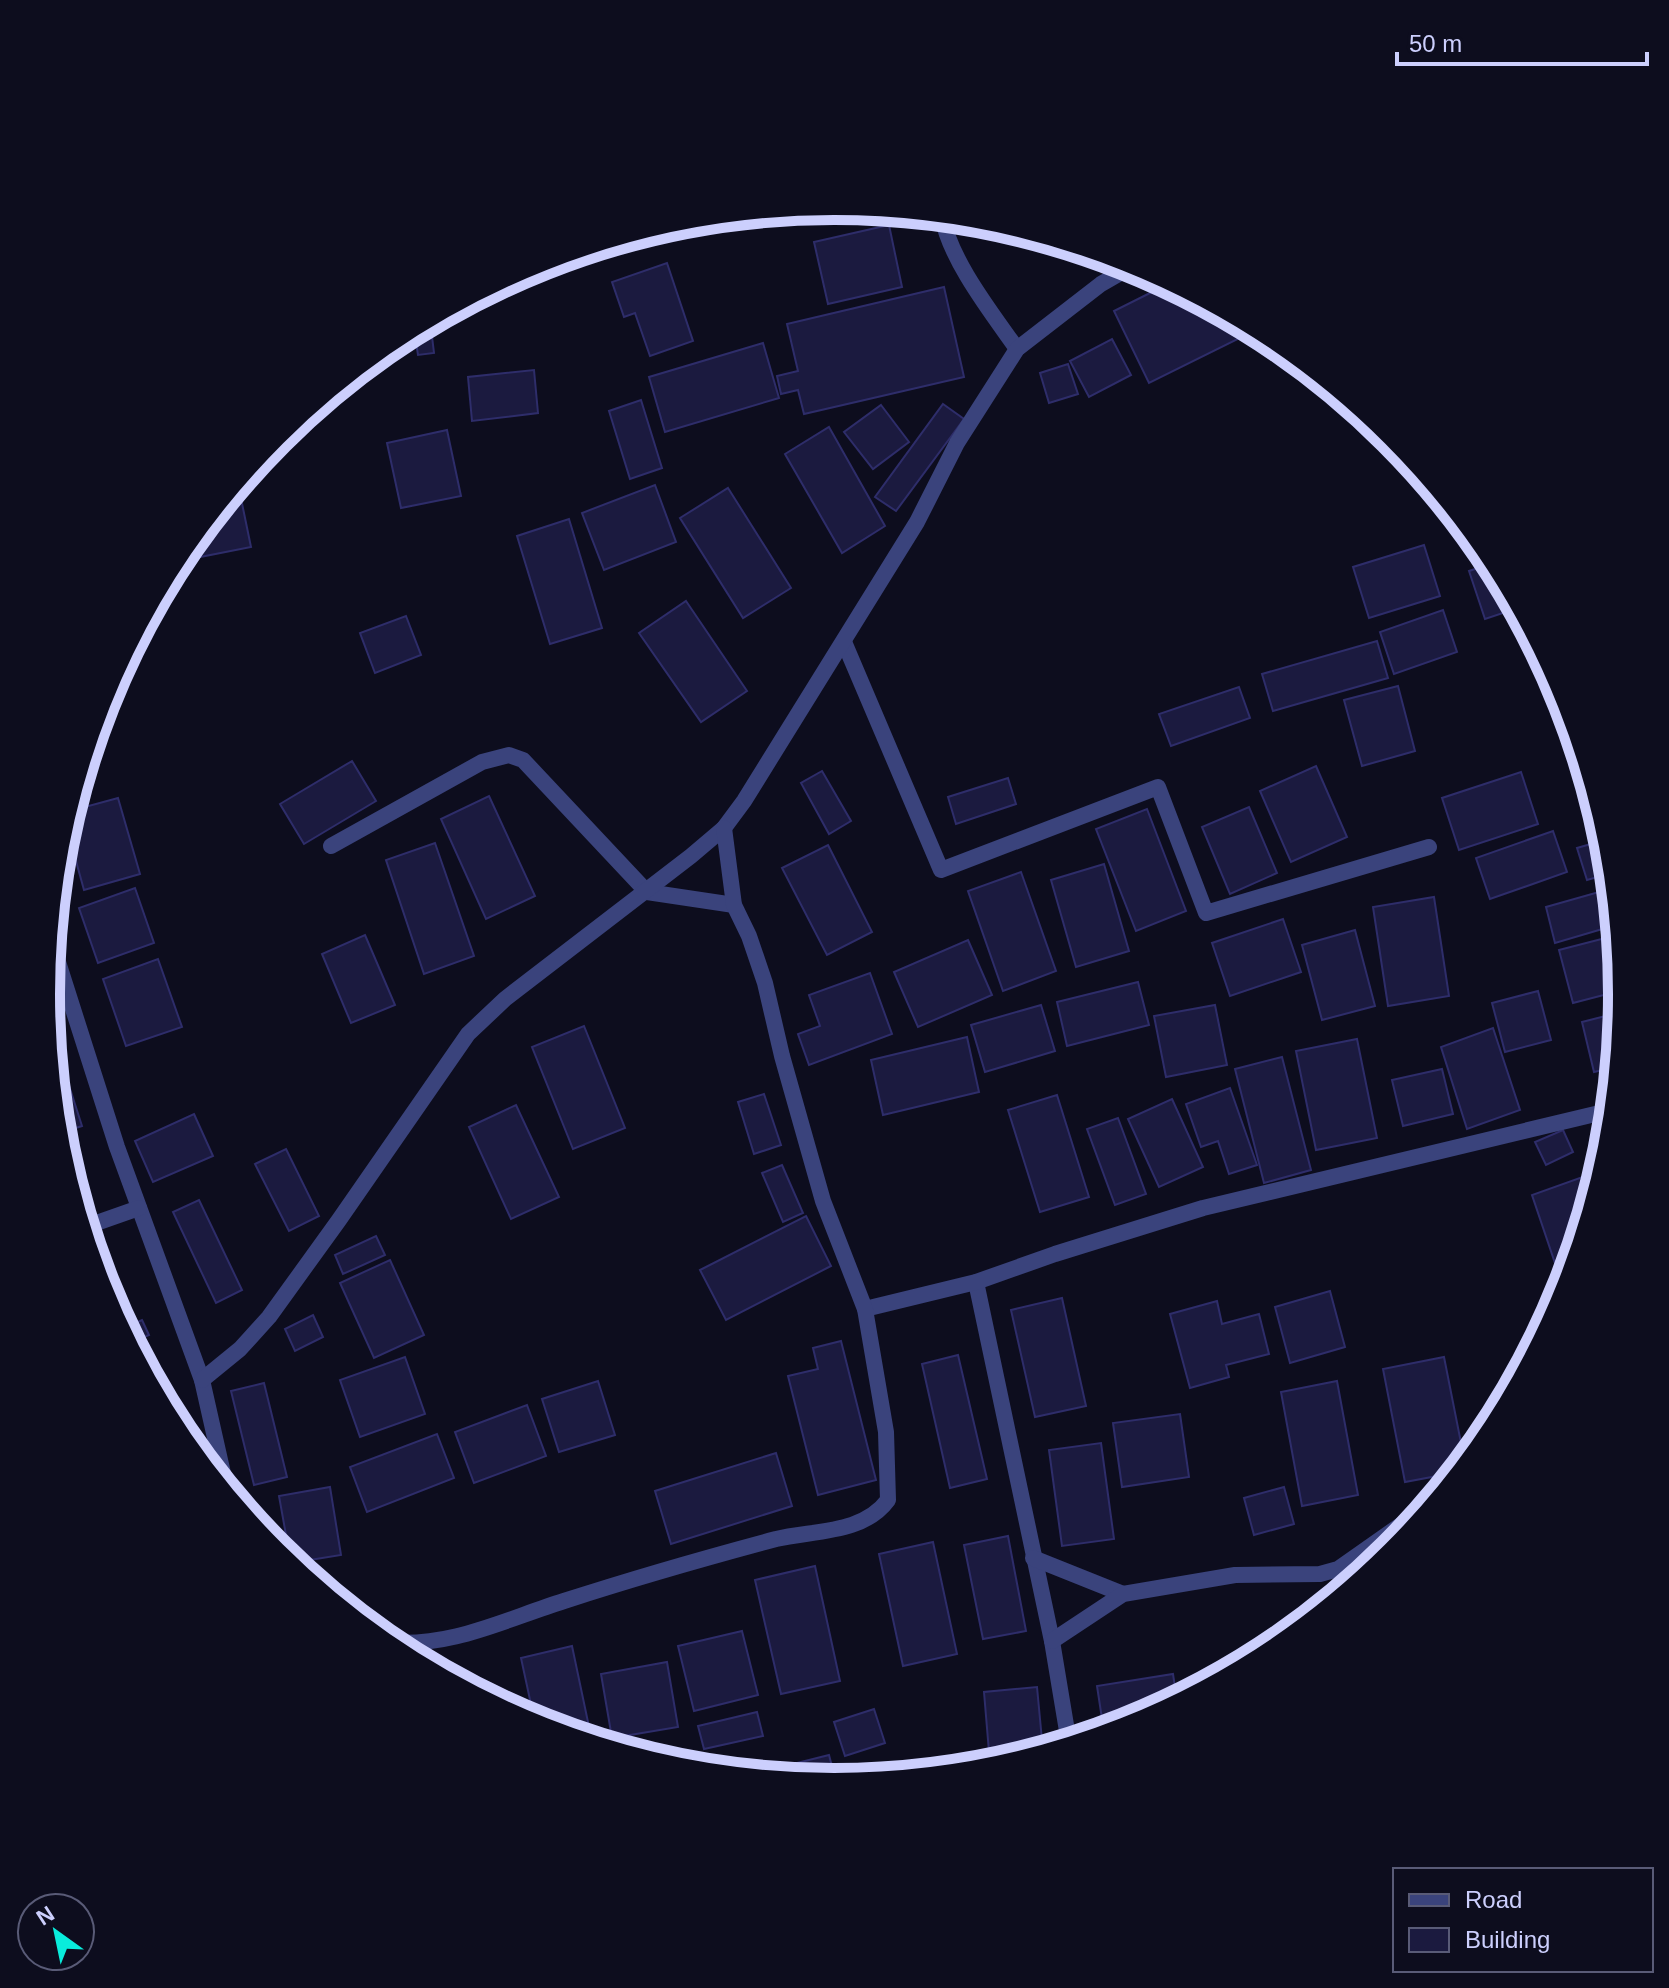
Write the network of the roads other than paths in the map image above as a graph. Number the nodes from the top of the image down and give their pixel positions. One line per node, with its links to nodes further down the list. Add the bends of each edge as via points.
1 (944, 227): 3 (street, via 980,297)
2 (1119, 274): 3 (street)
3 (1017, 349): 4 (street)
4 (844, 642): 5 (street); 7 (street, via 941,870 1158,787 1206,913)
5 (724, 828): 8 (street); 9 (street)
6 (331, 846): 8 (street, via 482,762 509,755 523,760)
7 (1429, 847)
8 (647, 892): 9 (street); 16 (street, via 505,999 468,1034 269,1317)
9 (734, 905): 15 (street, via 765,983 823,1201)
10 (61, 970): 12 (street)
11 (1599, 1113): 14 (street, via 1203,1208)
12 (139, 1208): 13 (street); 16 (street)
13 (95, 1223)
14 (976, 1282): 15 (street); 20 (street)
15 (865, 1309): 22 (street, via 888,1473 888,1500 872,1517 656,1572 465,1636)
16 (202, 1380): 17 (street)
17 (222, 1467)
18 (1388, 1535): 19 (street)
19 (1378, 1543): 21 (street, via 1338,1569 1320,1574 1235,1575)
20 (1033, 1558): 21 (street); 23 (street)
21 (1123, 1594): 23 (street)
22 (408, 1640)
23 (1052, 1641): 24 (street)
24 (1067, 1732)

